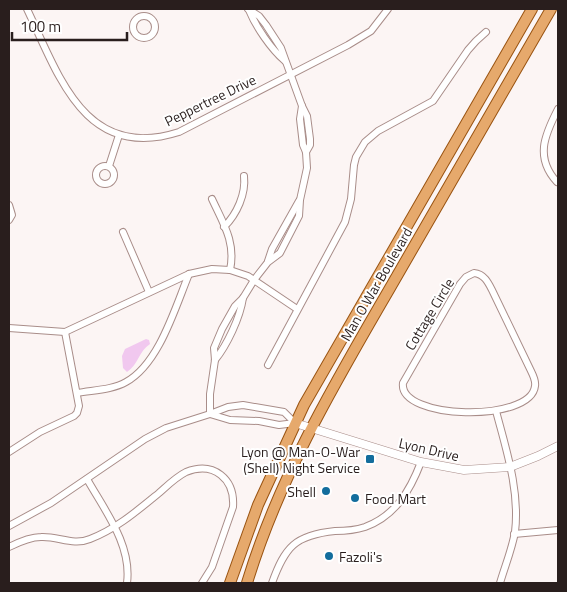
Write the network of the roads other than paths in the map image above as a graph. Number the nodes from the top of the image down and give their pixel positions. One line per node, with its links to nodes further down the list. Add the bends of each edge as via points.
1 (27, 9): 11 (street, Peppertree Drive, via 78,105 100,125)
2 (151, 9): 7 (street)
3 (248, 9): 9 (street)
4 (388, 9): 9 (street, Peppertree Drive, via 362,38)
5 (532, 9): 31 (main road, Man O War Boulevard)
6 (551, 9): 32 (main road, Man O War Boulevard)
7 (148, 17)
8 (486, 32): 24 (street, via 468,50 433,101 378,131 365,142 356,157 351,199 344,222)
9 (291, 74): 11 (street, Peppertree Drive, via 179,132 152,138); 22 (street, via 302,106 300,119 307,168 299,216 280,253)
10 (558, 109): 14 (street, via 548,132 543,156 549,173)
11 (119, 135): 12 (street)
12 (109, 166)
13 (244, 176): 18 (street, via 245,186 240,200 233,217)
14 (557, 182)
15 (212, 198): 18 (street)
16 (9, 205): 17 (street, via 12,215)
17 (9, 220)
18 (224, 227): 20 (street, via 232,251)
19 (123, 232): 23 (street)
20 (230, 270): 21 (street, via 212,269); 22 (street)
21 (189, 274): 23 (street); 28 (street, via 149,362 124,383)
22 (254, 280): 24 (street); 30 (street, via 216,360)
23 (149, 292): 26 (street)
24 (297, 309): 27 (street)
25 (9, 328): 26 (street)
26 (65, 332): 28 (street)
27 (268, 365)
28 (77, 393): 34 (street, via 79,406 74,416)
29 (496, 411): 29 (street, Cottage Circle, via 528,396 534,390 535,380 487,281 474,273 460,284 407,376 403,391 416,402 446,410); 36 (street)
30 (210, 414): 31 (street, Lyon Drive, via 279,426); 31 (street, Lyon Drive, via 243,405 284,412); 37 (street, Lyon Drive, via 152,435)
31 (295, 423): 32 (street, Lyon Drive); 45 (main road, Man O War Boulevard, via 258,505)
32 (311, 428): 35 (street, Lyon Drive); 46 (main road, Man O War Boulevard, via 269,518)
33 (558, 446): 36 (street, Lyon Drive)
34 (9, 452)
35 (420, 462): 36 (street, Lyon Drive, via 464,470); 47 (street, via 401,503 378,522 363,528 318,533 302,539 283,556)
36 (510, 467): 41 (street)
37 (87, 479): 38 (street, Lyon Drive); 39 (street)
38 (9, 526)
39 (114, 527): 42 (street, via 82,541 39,537); 43 (street, via 126,555); 44 (street, via 187,472 204,469 218,473 229,483 233,507 212,567)
40 (558, 530): 41 (street)
41 (514, 534): 48 (street)
42 (9, 547)
43 (127, 583)
44 (202, 583)
45 (230, 583)
46 (247, 583)
47 (272, 583)
48 (500, 583)

